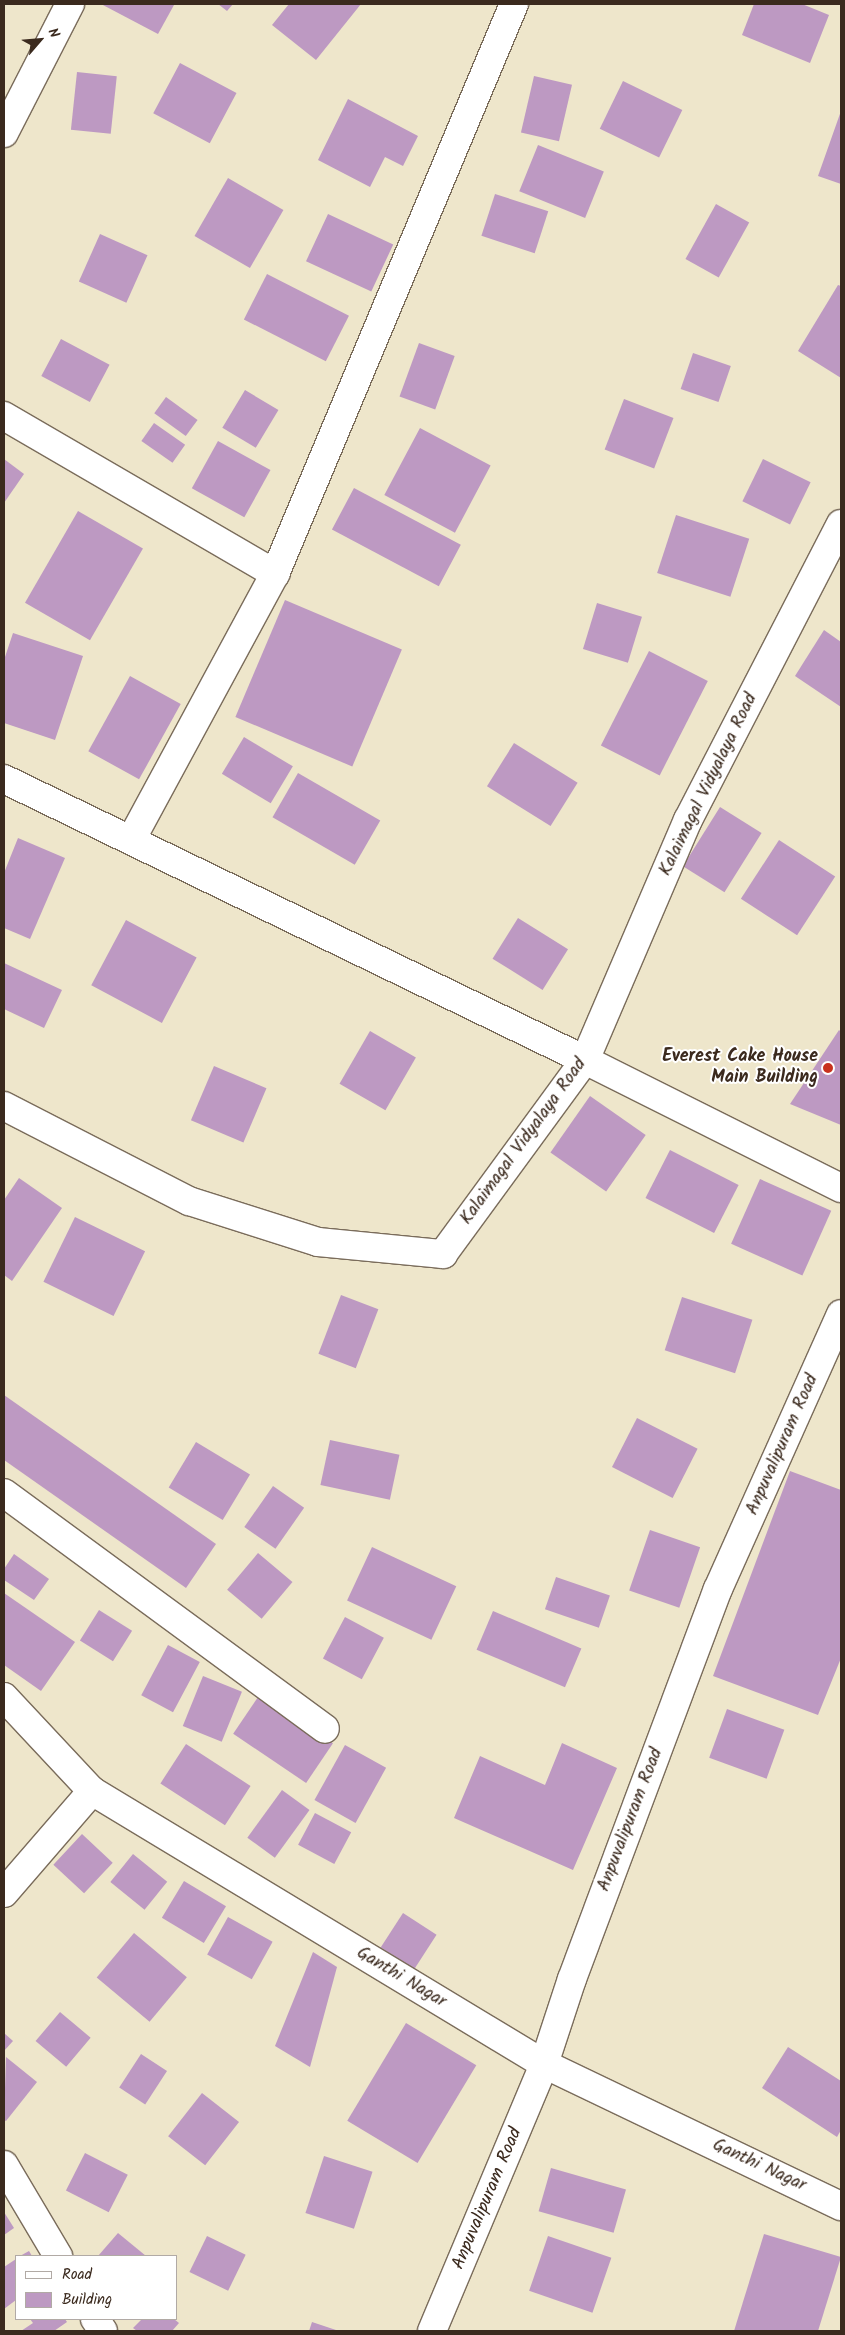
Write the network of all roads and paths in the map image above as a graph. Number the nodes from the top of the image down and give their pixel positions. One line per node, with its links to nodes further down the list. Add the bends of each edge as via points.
1 (70, 4): 3 (street)
2 (514, 4): 6 (street)
3 (4, 133)
4 (4, 416): 6 (street)
5 (841, 524): 9 (street, Kalaimagal Vidyalaya Road, via 688,820)
6 (275, 574): 8 (street)
7 (4, 779): 8 (street)
8 (131, 840): 9 (street)
9 (585, 1060): 10 (street, Kalaimagal Vidyalaya Road, via 443,1254 318,1242 189,1201); 11 (street)
10 (4, 1106)
11 (841, 1188)
12 (841, 1314): 18 (street, Anpuvalipuram Road, via 718,1589 572,1979)
13 (4, 1493): 15 (street)
14 (4, 1697): 16 (street, Ganthi Nagar)
15 (325, 1729)
16 (92, 1791): 17 (street); 18 (street, Ganthi Nagar)
17 (5, 1891)
18 (544, 2064): 20 (street, Ganthi Nagar); 24 (street, Anpuvalipuram Road)
19 (4, 2165): 21 (street)
20 (841, 2206)
21 (57, 2255)
22 (96, 2320): 23 (street)
23 (103, 2331)
24 (432, 2331)

